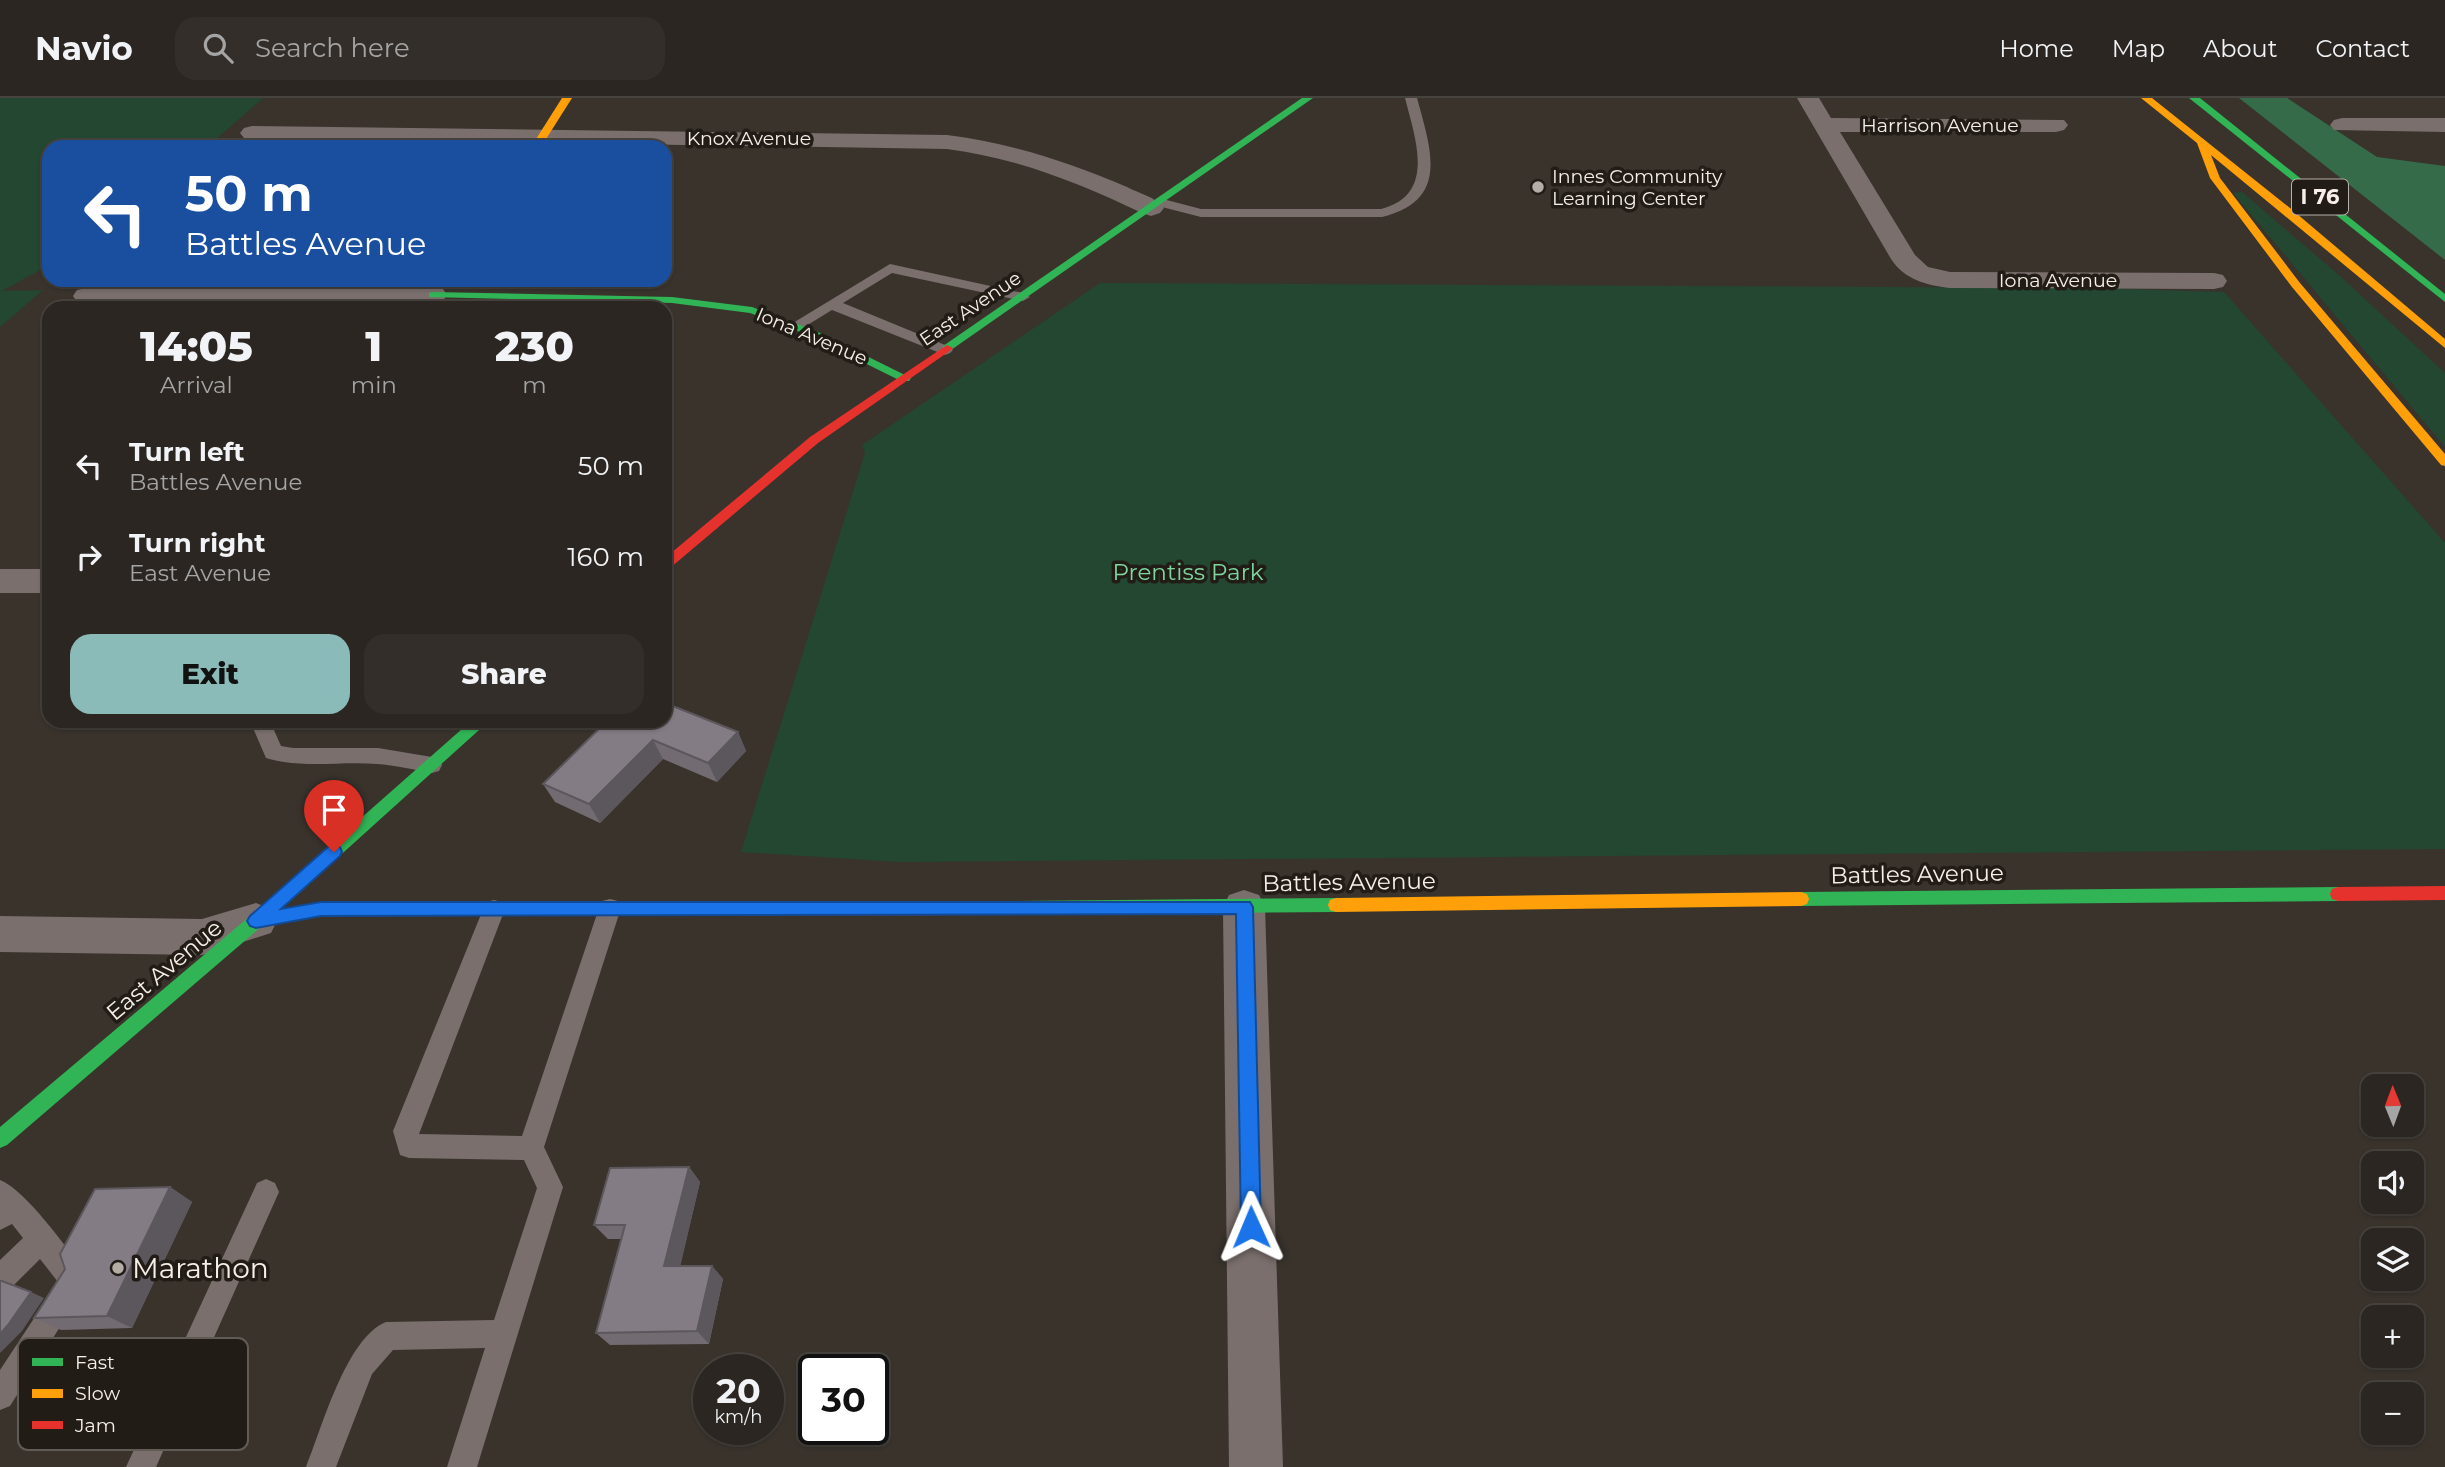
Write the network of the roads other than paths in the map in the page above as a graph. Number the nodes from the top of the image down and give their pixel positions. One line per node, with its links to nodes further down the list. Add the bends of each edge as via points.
1 (567, 98): 14 (main road)
2 (1308, 98): 16 (main road, East Avenue)
3 (1411, 98): 16 (lane, via 1425,160 1422,188 1403,206 1382,213 1201,213)
4 (1808, 98): 7 (street)
5 (2146, 98): 12 (main road, I 76)
6 (2194, 98): 21 (main road, I 76)
7 (1825, 125): 8 (street, Harrison Avenue); 17 (street, Iona Avenue, via 1908,263 1931,278)
8 (2056, 125)
9 (2342, 125): 10 (street)
10 (2445, 125)
11 (252, 133): 13 (street, Knox Avenue)
12 (2200, 139): 24 (main road, I 76); 27 (main road, via 2215,178 2382,390)
13 (475, 140)
14 (540, 140)
15 (672, 141): 16 (street, Knox Avenue, via 968,143 1016,154)
16 (1155, 205): 20 (main road, East Avenue)
17 (2214, 281)
18 (439, 288): 19 (street, Iona Avenue); 23 (main road, Iona Avenue, via 672,300 752,310)
19 (87, 296)
20 (1023, 297): 22 (lane, via 890,268); 25 (main road, East Avenue)
21 (2445, 299)
22 (831, 304): 23 (lane); 25 (lane)
23 (796, 327): 26 (main road, Iona Avenue)
24 (2445, 345)
25 (945, 350): 26 (main road, East Avenue)
26 (905, 378): 28 (main road, East Avenue, via 814,440)
27 (2445, 462)
28 (672, 559)
29 (0, 581): 30 (street)
30 (42, 581)
31 (263, 728): 33 (lane, via 273,752 378,756)
32 (473, 728): 33 (main road, East Avenue)
33 (432, 765): 38 (main road, East Avenue)
34 (2445, 893): 35 (main road, Battles Avenue)
35 (1244, 907): 37 (main road, Battles Avenue); 55 (street)
36 (494, 908): 37 (main road, Battles Avenue); 38 (main road, Battles Avenue, via 321,909); 41 (lane, via 406,1131 409,1146)
37 (610, 908): 41 (lane)
38 (256, 921): 39 (street, via 202,937); 40 (main road, East Avenue)
39 (0, 934)
40 (0, 1139)
41 (531, 1148): 46 (lane, via 550,1187)
42 (266, 1192): 48 (lane)
43 (4, 1205): 44 (lane)
44 (41, 1239): 45 (lane); 47 (lane, via 75,1281)
45 (0, 1279)
46 (503, 1334): 53 (lane, via 386,1336 361,1365); 54 (lane)
47 (38, 1338)
48 (200, 1338)
49 (18, 1368): 50 (lane)
50 (0, 1396)
51 (149, 1450): 52 (lane)
52 (141, 1467)
53 (321, 1467)
54 (462, 1467)
55 (1256, 1467)

